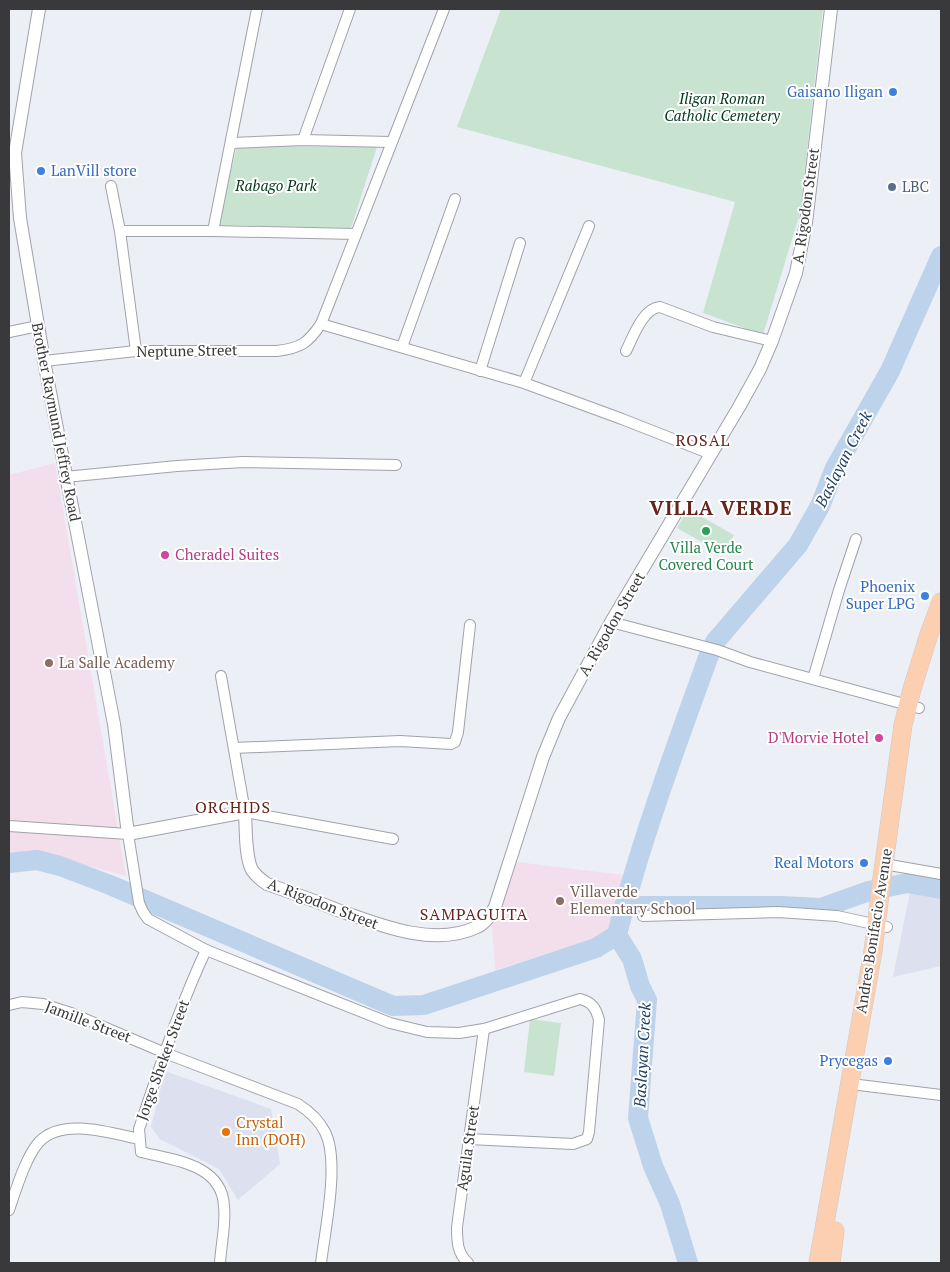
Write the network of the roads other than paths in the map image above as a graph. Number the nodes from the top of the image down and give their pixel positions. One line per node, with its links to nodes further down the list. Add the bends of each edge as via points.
1 (39, 9): 9 (street, Brother Raymund Jeffrey Road)
2 (257, 9): 8 (street)
3 (350, 9): 6 (street)
4 (444, 9): 7 (street, Neptune Street)
5 (830, 9): 20 (street, A. Rigodon Street, via 806,223 796,273)
6 (303, 140): 7 (street); 8 (street)
7 (391, 142): 15 (street, Neptune Street)
8 (231, 143): 14 (street)
9 (12, 153): 18 (street, Brother Raymund Jeffrey Road)
10 (111, 186): 13 (street)
11 (455, 199): 21 (street)
12 (589, 226): 26 (street)
13 (120, 231): 14 (street); 22 (street)
14 (213, 231): 15 (street)
15 (356, 234): 17 (street, Neptune Street)
16 (520, 243): 25 (street)
17 (321, 324): 21 (street); 22 (street, Neptune Street, via 304,345 292,349)
18 (38, 326): 19 (street); 24 (street, Brother Raymund Jeffrey Road)
19 (9, 332)
20 (772, 341): 23 (street, via 742,335 660,307 644,315); 27 (street, A. Rigodon Street, via 756,376)
21 (402, 347): 25 (street)
22 (136, 351): 24 (street, Neptune Street)
23 (626, 351)
24 (44, 361): 29 (street, Brother Raymund Jeffrey Road)
25 (480, 371): 26 (street)
26 (524, 383): 27 (street)
27 (711, 454): 32 (street, A. Rigodon Street)
28 (396, 465): 29 (street, via 243,462)
29 (65, 477): 41 (street, Brother Raymund Jeffrey Road, via 114,724)
30 (856, 539): 36 (street)
31 (941, 602): 37 (highway, Andres Bonifacio Avenue, via 928,634)
32 (611, 622): 36 (street); 39 (street, A. Rigodon Street, via 559,718 543,757 495,907 478,927 456,933 425,935 393,929 266,884 252,869 248,856)
33 (470, 625): 38 (street, via 455,742)
34 (941, 633): 37 (highway, Andres Bonifacio Avenue)
35 (221, 676): 38 (street)
36 (813, 679): 37 (street)
37 (913, 707): 43 (highway, Andres Bonifacio Avenue, via 914,730)
38 (234, 748): 39 (street)
39 (245, 812): 41 (street); 42 (street)
40 (9, 826): 41 (street)
41 (128, 834): 47 (street, via 143,912 148,919)
42 (392, 839)
43 (888, 871): 44 (street); 46 (highway, Andres Bonifacio Avenue)
44 (941, 874)
45 (643, 916): 46 (street, via 778,912 837,916)
46 (881, 926): 51 (highway, Andres Bonifacio Avenue, via 882,971); 59 (highway, Andres Bonifacio Avenue, via 873,950)
47 (206, 950): 49 (street, via 390,1024 426,1032 459,1033); 50 (street, Jorge Sheker Street)
48 (9, 1005): 50 (street, Jamille Street, via 22,1002 43,1004 71,1012)
49 (484, 1029): 54 (street, Aguila Street); 54 (street, via 580,999 590,1002 599,1020 590,1132 587,1139 573,1144)
50 (165, 1053): 53 (street, Jorge Sheker Street, via 139,1129); 57 (street, Jamille Street, via 298,1104 312,1114 325,1132 331,1152 331,1182)
51 (859, 1085): 52 (street); 60 (highway, Andres Bonifacio Avenue)
52 (941, 1095)
53 (139, 1139): 55 (street, via 86,1128 70,1128 47,1136 31,1154); 56 (street, Jorge Sheker Street, via 141,1152 198,1168 212,1177 222,1190)
54 (469, 1139): 58 (street, Aguila Street, via 457,1227 460,1256)
55 (9, 1210)
56 (220, 1263)
57 (321, 1263)
58 (468, 1263)
59 (818, 1263)
60 (831, 1263)

